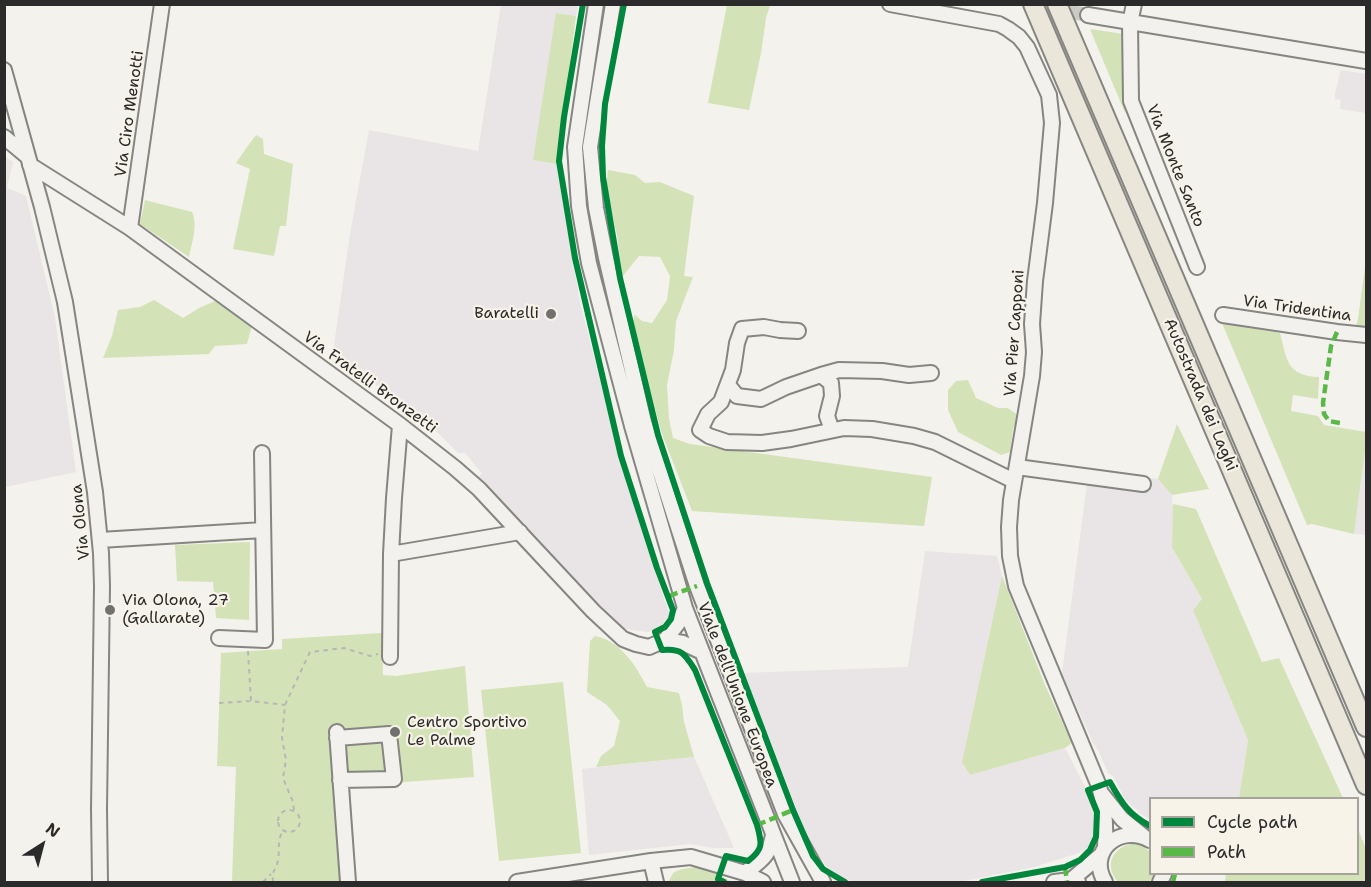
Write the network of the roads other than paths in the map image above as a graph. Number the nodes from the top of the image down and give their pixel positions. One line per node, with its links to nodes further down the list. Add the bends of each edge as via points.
1 (162, 4): 14 (street, Via Ciro Menotti)
2 (596, 4): 31 (street, Viale dell'Unione Europea, via 575,147 579,206 589,263 629,415)
3 (613, 4): 52 (street, Viale dell'Unione Europea, via 590,147 596,208 644,422 697,586 785,814)
4 (890, 4): 25 (street, Via Pier Capponi, via 999,24 1008,29 1027,47 1049,95 1052,123 1035,281 1032,376)
5 (1033, 4): 38 (highway, Autostrada dei Laghi)
6 (1058, 4): 36 (highway, Autostrada dei Laghi)
7 (1134, 4): 9 (street, Via Monte Santo)
8 (1088, 15): 9 (street)
9 (1130, 23): 10 (street); 15 (street, Via Monte Santo, via 1131,101)
10 (1366, 61)
11 (4, 70): 13 (street, Via Olona)
12 (4, 137): 13 (street, Via Fratelli Bronzetti)
13 (28, 161): 14 (street, Via Fratelli Bronzetti); 29 (street, Via Olona, via 65,302)
14 (130, 228): 22 (street, Via Fratelli Bronzetti)
15 (1197, 267)
16 (1223, 315): 18 (street, Via Tridentina)
17 (798, 331): 21 (street, via 742,329)
18 (1366, 334)
19 (931, 373): 20 (street, via 839,370)
20 (821, 375): 21 (street, via 760,399 737,396); 23 (street, via 831,383 827,416)
21 (728, 385): 23 (street, via 721,402 708,414 700,430 709,436 727,442 762,444)
22 (400, 425): 28 (street, Via Fratelli Bronzetti, via 479,489); 30 (street)
23 (832, 430): 25 (street, via 872,429 914,436)
24 (262, 453): 27 (street)
25 (1015, 474): 26 (street); 39 (street, Via Pier Capponi, via 1009,527 1016,586)
26 (1143, 484)
27 (263, 530): 29 (street); 32 (street, via 265,640)
28 (520, 532): 30 (street); 33 (street, Via Fratelli Bronzetti, via 623,639 649,646)
29 (100, 540): 46 (street, Via Olona)
30 (391, 554): 35 (street)
31 (685, 608): 33 (street); 34 (street, Viale dell'Unione Europea)
32 (219, 638)
33 (665, 640): 34 (street, Via Fratelli Bronzetti)
34 (702, 652): 40 (street, Viale dell'Unione Europea)
35 (390, 655)
36 (1366, 727)
37 (340, 780): 37 (street, via 337,735 389,734 394,779); 47 (street)
38 (1366, 784)
39 (1100, 792): 41 (street, Via Pier Capponi, via 1122,819); 42 (street, Via Pier Capponi, via 1105,818)
40 (773, 835): 44 (street, via 771,849); 51 (street, Viale dell'Unione Europea)
41 (1147, 838): 42 (street, Via Pier Capponi, via 1123,835)
42 (1104, 851): 45 (street); 54 (street, Via Pier Capponi, via 1100,866)
43 (651, 861): 44 (street, via 691,857); 48 (street); 49 (street)
44 (749, 878): 50 (street)
45 (1076, 881): 53 (street)
46 (100, 882)
47 (348, 882)
48 (517, 882)
49 (656, 882)
50 (764, 882)
51 (792, 882)
52 (823, 882)
53 (1054, 882)
54 (1105, 882)

